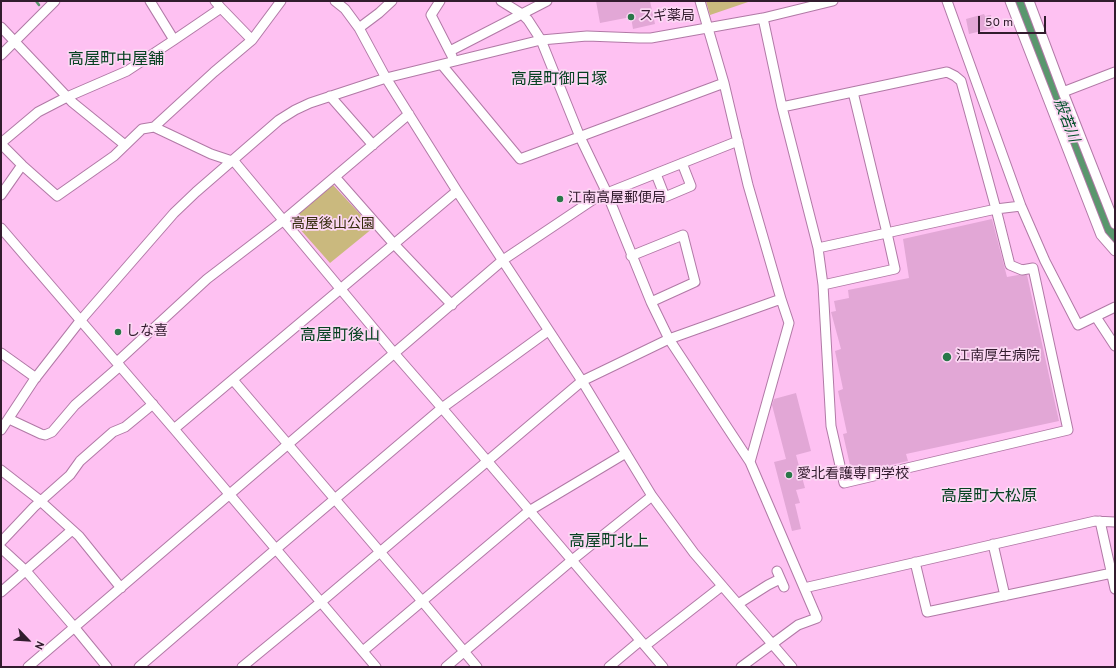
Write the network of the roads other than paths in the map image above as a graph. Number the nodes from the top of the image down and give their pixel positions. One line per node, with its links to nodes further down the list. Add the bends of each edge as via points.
1 (55, 1): 24 (street)
2 (150, 1): 21 (street)
3 (215, 1): 15 (street)
4 (281, 1): 22 (street)
5 (335, 1): 19 (street, via 345,9)
6 (392, 1): 19 (street)
7 (440, 1): 25 (street, via 431,15)
8 (501, 1): 16 (street)
9 (547, 1): 16 (street)
10 (700, 1): 20 (street)
11 (833, 1): 17 (street)
12 (947, 1): 52 (street)
13 (1010, 1): 60 (street, via 1101,235)
14 (1029, 1): 33 (street)
15 (221, 8): 21 (street); 22 (street)
16 (522, 14): 23 (street); 25 (street)
17 (763, 18): 20 (street); 36 (street)
18 (1, 28): 24 (street)
19 (359, 28): 30 (street)
20 (708, 29): 23 (street, via 657,37 587,36); 31 (street)
21 (174, 40): 35 (street, via 127,71)
22 (252, 40): 38 (street)
23 (541, 40): 27 (street); 39 (street)
24 (14, 42): 26 (street); 35 (street)
25 (450, 51): 27 (street)
26 (1, 55)
27 (455, 61): 28 (street)
28 (442, 65): 30 (street); 39 (street, via 520,159)
29 (1115, 72): 33 (street)
30 (386, 78): 34 (street); 37 (street)
31 (724, 83): 39 (street); 40 (street)
32 (853, 92): 36 (street); 53 (street, via 948,72 955,76 961,81); 57 (street)
33 (1063, 92): 55 (street)
34 (330, 96): 43 (street); 44 (street, via 310,103 279,120)
35 (67, 97): 41 (street, via 38,112); 42 (street)
36 (782, 107): 59 (street)
37 (409, 114): 43 (street); 49 (street)
38 (154, 127): 42 (street, via 142,129); 44 (street, via 211,154)
39 (580, 137): 50 (street)
40 (738, 141): 45 (street); 67 (street)
41 (1, 144): 46 (street)
42 (125, 145): 46 (street, via 114,156 57,196)
43 (372, 145): 48 (street)
44 (233, 161): 54 (street); 72 (street, via 174,213)
45 (682, 163): 47 (street); 47 (street, via 691,186 665,197)
46 (22, 165): 51 (street)
47 (656, 174): 50 (street)
48 (335, 177): 54 (street); 58 (street)
49 (457, 190): 58 (street); 62 (street)
50 (606, 192): 61 (street); 62 (street)
51 (1, 196)
52 (1021, 206): 53 (street); 63 (street)
53 (996, 209): 57 (street); 64 (street, via 1010,264 1022,270)
54 (284, 220): 66 (street); 78 (street, via 207,279)
55 (1115, 224)
56 (1, 228): 72 (street)
57 (887, 233): 59 (street); 65 (street, via 895,269)
58 (394, 244): 66 (street); 69 (street)
59 (818, 248): 65 (street)
60 (1115, 251)
61 (631, 256): 68 (street); 68 (street, via 683,235 695,282)
62 (503, 260): 69 (street); 73 (street)
63 (1046, 265): 64 (street); 71 (street, via 1078,325)
64 (1033, 268): 65 (street, via 1068,430 844,483 831,426)
65 (823, 285)
66 (340, 289): 77 (street); 80 (street)
67 (781, 298): 74 (street); 90 (street, via 789,323)
68 (650, 302): 74 (street)
69 (452, 305): 77 (street)
70 (1115, 307): 71 (street)
71 (1096, 317): 75 (street)
72 (80, 321): 78 (street); 79 (street)
73 (548, 331): 81 (street); 83 (street)
74 (669, 339): 81 (street); 90 (street)
75 (1115, 346)
76 (1, 353): 79 (street)
77 (394, 354): 83 (street); 87 (street)
78 (119, 364): 82 (street); 84 (street, via 52,432 41,434)
79 (36, 378): 84 (street)
80 (233, 380): 85 (street); 87 (street)
81 (582, 381): 88 (street); 89 (street)
82 (153, 404): 85 (street); 95 (street, via 125,427 113,432)
83 (442, 408): 89 (street); 94 (street)
84 (8, 419): 86 (street)
85 (174, 429): 92 (street)
86 (1, 430)
87 (289, 444): 92 (street); 94 (street)
88 (626, 453): 93 (street); 96 (street)
89 (487, 460): 96 (street); 104 (street)
90 (750, 462): 113 (street)
91 (1, 470): 95 (street)
92 (230, 495): 103 (street); 112 (street)
93 (652, 496): 106 (street); 111 (street)
94 (335, 499): 103 (street); 104 (street)
95 (40, 501): 99 (street); 100 (street)
96 (529, 511): 106 (street); 117 (street)
97 (1100, 521): 98 (street); 101 (street, via 1095,520); 105 (street)
98 (1115, 522)
99 (72, 530): 108 (street); 112 (street)
100 (1, 542)
101 (993, 544): 107 (street); 116 (street)
102 (1, 548): 108 (street)
103 (276, 549): 118 (street); 128 (street)
104 (380, 551): 117 (street); 118 (street)
105 (1111, 555): 109 (street)
106 (571, 560): 121 (street); 124 (street)
107 (915, 562): 113 (street); 116 (street, via 927,612)
108 (26, 571): 115 (street); 120 (street)
109 (1112, 573): 114 (street); 116 (street)
110 (780, 579): 119 (street)
111 (722, 586): 119 (street); 121 (street)
112 (121, 588): 120 (street)
113 (804, 588): 122 (street, via 817,618 798,625)
114 (1115, 589)
115 (1, 592)
116 (1005, 596)
117 (422, 601): 123 (street); 124 (street)
118 (321, 602): 123 (street); 129 (street)
119 (738, 604): 122 (street)
120 (75, 628): 126 (street); 127 (street)
121 (643, 644): 132 (street); 133 (street)
122 (773, 644): 134 (street); 135 (street)
123 (362, 651): 125 (street)
124 (464, 651): 130 (street); 131 (street)
125 (374, 666)
126 (28, 667)
127 (107, 667)
128 (139, 667)
129 (242, 667)
130 (446, 667)
131 (477, 667)
132 (609, 667)
133 (663, 667)
134 (741, 667)
135 (792, 667)

